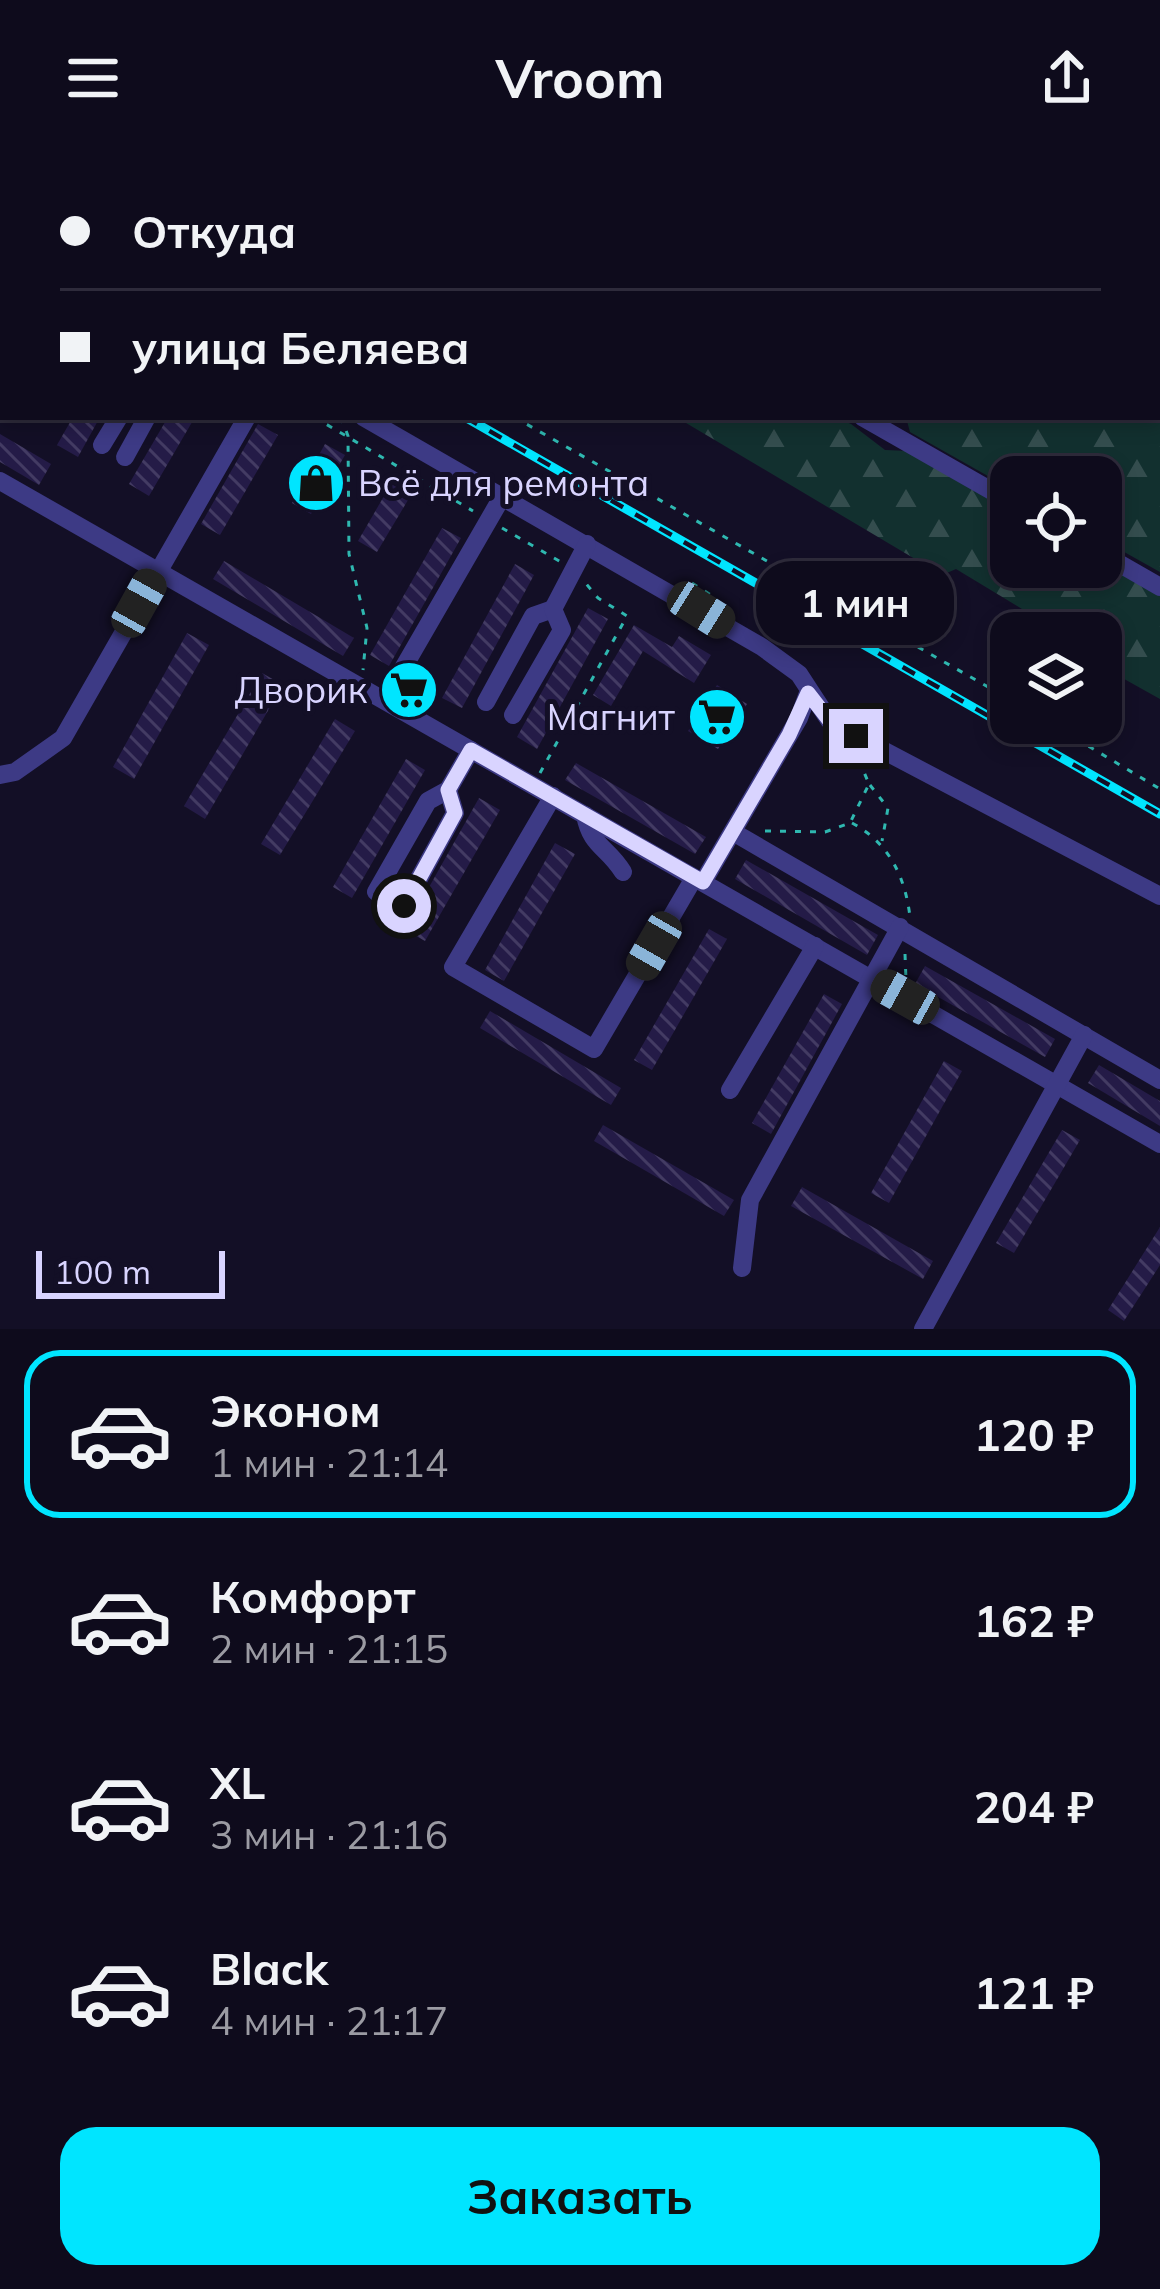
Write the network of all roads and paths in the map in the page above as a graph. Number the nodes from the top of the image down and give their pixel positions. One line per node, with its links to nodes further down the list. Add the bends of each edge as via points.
1 (116, 420): 8 (street)
2 (145, 420): 9 (street)
3 (245, 420): 16 (street)
4 (342, 420): 20 (path, via 349,554 367,628)
5 (368, 420): 12 (street)
6 (519, 420): 21 (path)
7 (867, 420): 11 (street)
8 (102, 445)
9 (124, 457)
10 (0, 481): 16 (street)
11 (990, 490)
12 (502, 497): 13 (street); 19 (street)
13 (587, 544): 15 (street); 22 (street, via 763,647 799,674)
14 (1122, 565): 17 (street)
15 (574, 569): 18 (street); 29 (path, via 627,616)
16 (158, 570): 20 (street); 27 (street, via 63,739)
17 (1160, 587)
18 (553, 608): 23 (street, via 533,616); 24 (street, via 562,630)
19 (398, 677)
20 (362, 688): 26 (street)
21 (990, 688)
22 (808, 693): 35 (street, via 794,738); 40 (street, via 829,720 856,736)
23 (486, 702)
24 (513, 715)
25 (1085, 744): 30 (path)
26 (471, 750): 29 (street); 31 (street)
27 (0, 775)
28 (869, 784): 36 (path, via 888,808)
29 (533, 785): 32 (street)
30 (1160, 789)
31 (448, 790): 39 (street, via 428,801); 41 (street, via 455,813)
32 (553, 796): 33 (street); 38 (street, via 453,967 594,1048)
33 (585, 815): 37 (street, via 589,836); 38 (street)
34 (850, 823): 36 (path)
35 (733, 832): 38 (street); 42 (street)
36 (881, 843): 42 (path, via 908,898 911,924)
37 (623, 872)
38 (698, 880): 43 (street)
39 (376, 892)
40 (1160, 896)
41 (404, 906)
42 (904, 929): 44 (street); 45 (path); 46 (street)
43 (815, 946): 44 (street); 49 (street)
44 (870, 977): 45 (street); 51 (street, via 750,1200)
45 (905, 997): 48 (street)
46 (1084, 1036): 47 (street); 48 (street)
47 (1160, 1080)
48 (1055, 1082): 50 (street); 52 (street)
49 (730, 1090)
50 (1160, 1144)
51 (742, 1268)
52 (923, 1329)

